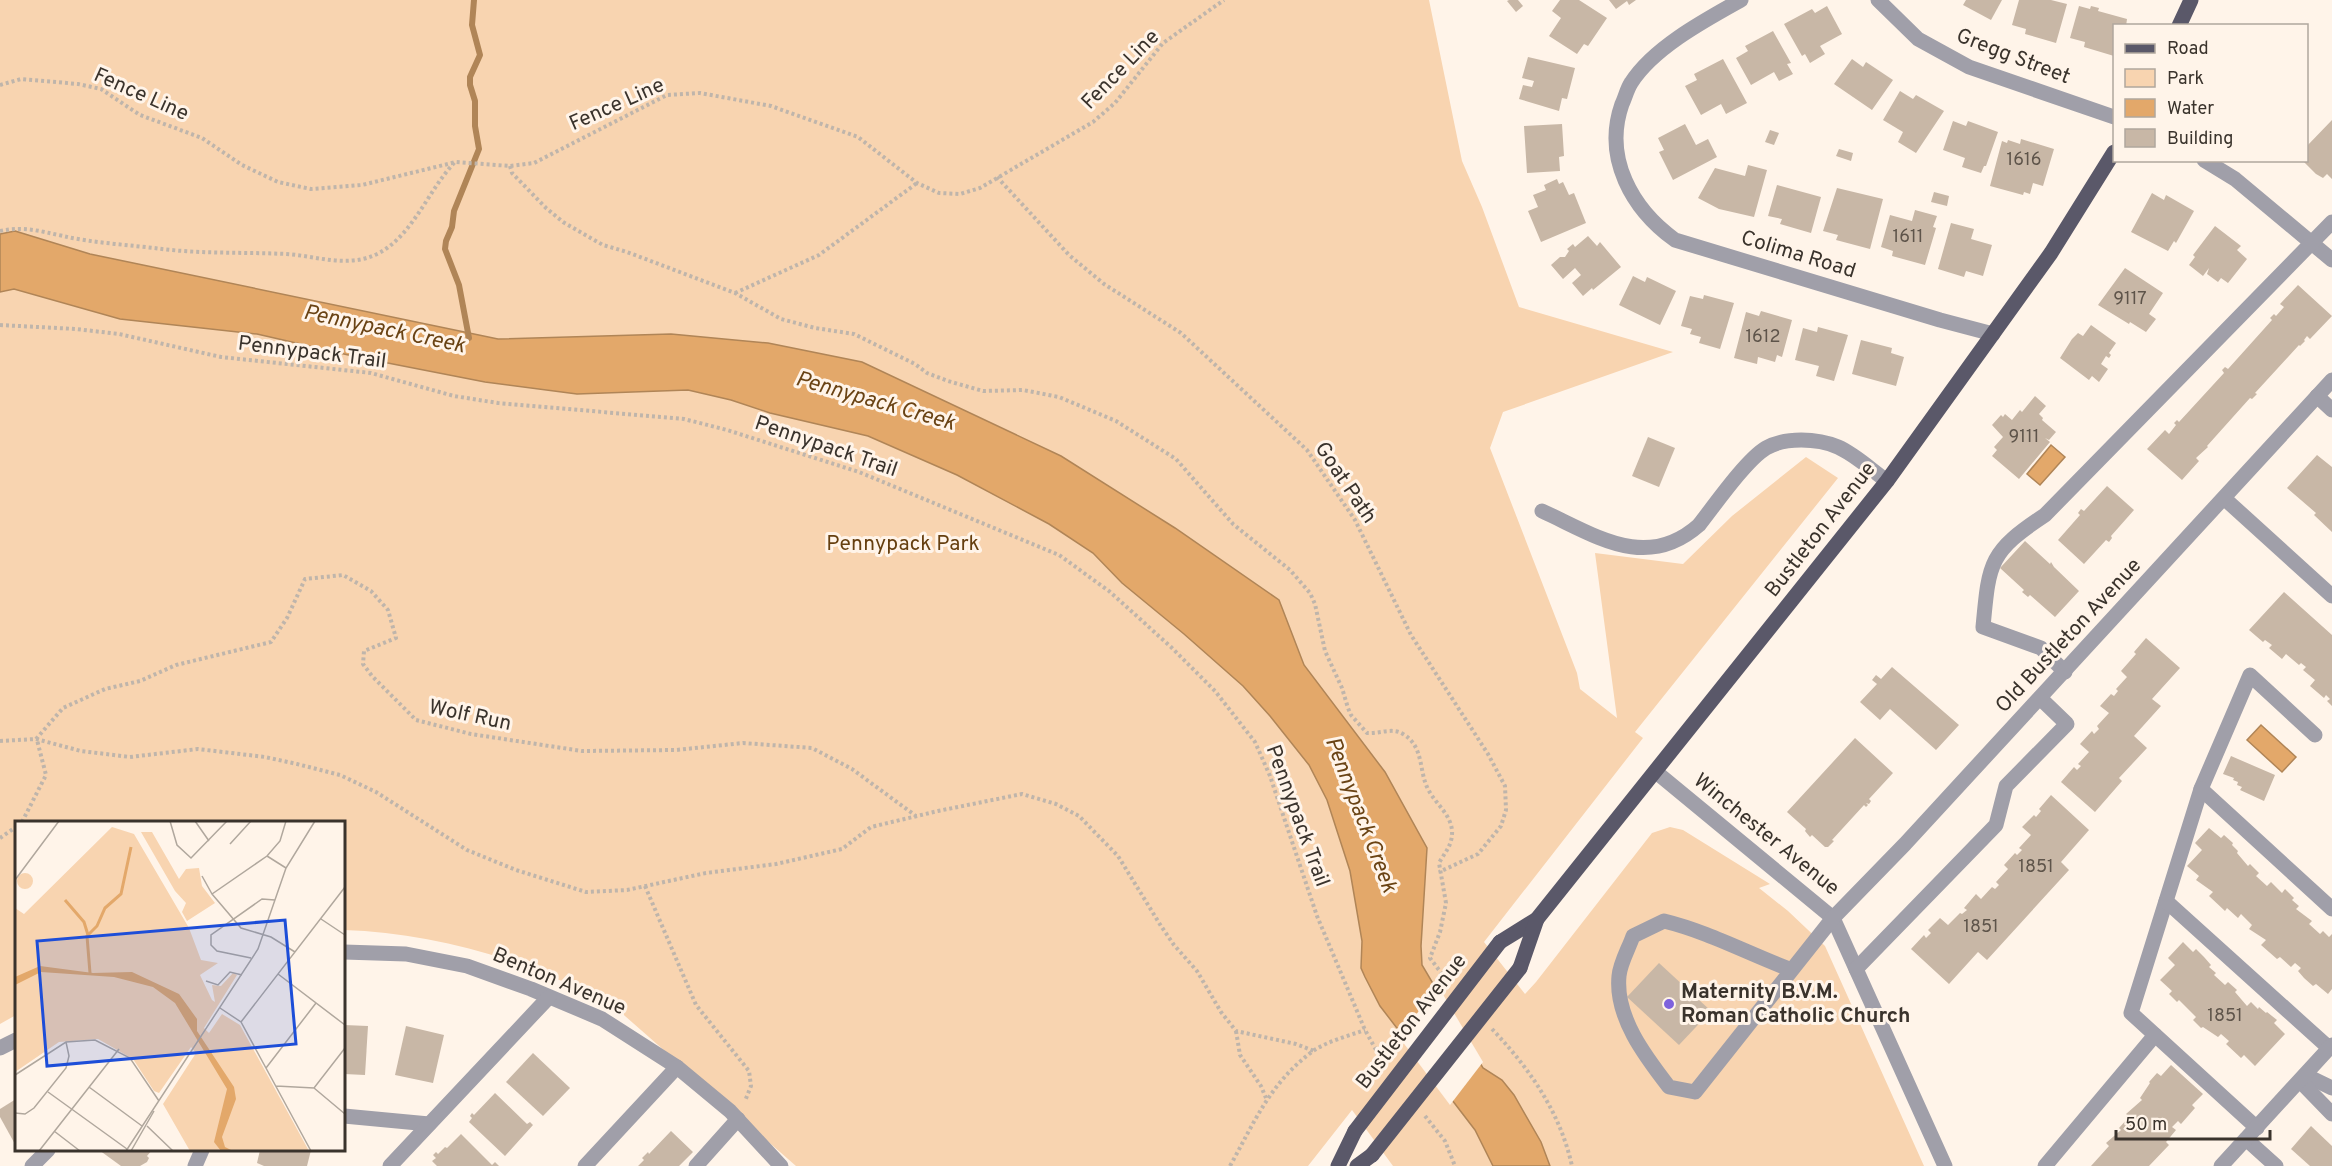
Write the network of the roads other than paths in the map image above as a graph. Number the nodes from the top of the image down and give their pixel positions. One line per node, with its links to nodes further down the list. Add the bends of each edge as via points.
1 (1741, 0): 11 (street, Colima Road, via 1661,50 1630,83 1619,112 1616,140 1621,174 1655,226 1675,240)
2 (1878, 0): 5 (street, Gregg Street, via 1918,39 1969,67)
3 (2191, 0): 4 (main road)
4 (2180, 24)
5 (2113, 116)
6 (2113, 155): 11 (main road, Bustleton Avenue, via 2051,253)
7 (2207, 162): 9 (street, via 2235,179)
8 (2332, 222): 9 (street)
9 (2311, 242): 10 (street); 19 (street, via 2046,515 2017,534 1997,555 1988,578 1983,627 2041,648)
10 (2332, 260)
11 (1993, 334): 15 (main road, Bustleton Avenue)
12 (2332, 380): 13 (street, Old Bustleton Avenue)
13 (2317, 396): 14 (street); 16 (street, Old Bustleton Avenue)
14 (2332, 410)
15 (1887, 481): 17 (street, via 1836,446 1793,441 1765,448 1699,525 1666,545 1635,549 1617,545); 22 (main road, Bustleton Avenue)
16 (2224, 499): 18 (street); 19 (street, Old Bustleton Avenue)
17 (1542, 511)
18 (2332, 596)
19 (2064, 672): 20 (street, Old Bustleton Avenue)
20 (2040, 698): 26 (street, Old Bustleton Avenue); 29 (street, via 2067,724 2006,786 1996,825)
21 (2315, 735): 23 (street, via 2250,675)
22 (1656, 772): 26 (street, Winchester Avenue); 27 (main road, Bustleton Avenue)
23 (2201, 789): 24 (street); 25 (street)
24 (2166, 901): 32 (street, via 2131,1013); 34 (street)
25 (2332, 909)
26 (1833, 918): 29 (street, Winchester Avenue); 30 (street, Old Bustleton Avenue)
27 (1537, 919): 53 (main road, Bustleton Avenue, bridge, via 1500,942 1355,1131); 54 (main road, Bustleton Avenue, bridge, via 1520,968 1372,1155)
28 (345, 952): 31 (street, Benton Avenue, via 406,954 467,966)
29 (1856, 969): 55 (street, Winchester Avenue)
30 (1792, 970): 30 (street, Old Bustleton Avenue, via 1695,1092 1669,1087 1643,1053 1621,1005 1619,975 1633,936 1664,921 1695,929)
31 (549, 997): 36 (street, Benton Avenue, via 602,1019); 42 (street)
32 (2155, 1035): 43 (street); 56 (street)
33 (15, 1040): 35 (street)
34 (2330, 1047): 37 (street)
35 (0, 1048)
36 (677, 1066): 41 (street, Benton Avenue); 50 (street)
37 (2302, 1078): 38 (street); 39 (street); 43 (street)
38 (2332, 1088)
39 (2332, 1114)
40 (345, 1116): 42 (street)
41 (738, 1119): 51 (street); 52 (street, Benton Avenue)
42 (429, 1124): 49 (street)
43 (2251, 1133): 46 (street); 57 (street)
44 (46, 1151): 47 (street)
45 (201, 1151): 48 (street)
46 (2229, 1163)
47 (32, 1166)
48 (195, 1166)
49 (390, 1166)
50 (585, 1166)
51 (696, 1166)
52 (781, 1166)
53 (1338, 1166)
54 (1357, 1166)
55 (1945, 1166)
56 (2045, 1166)
57 (2276, 1166)

